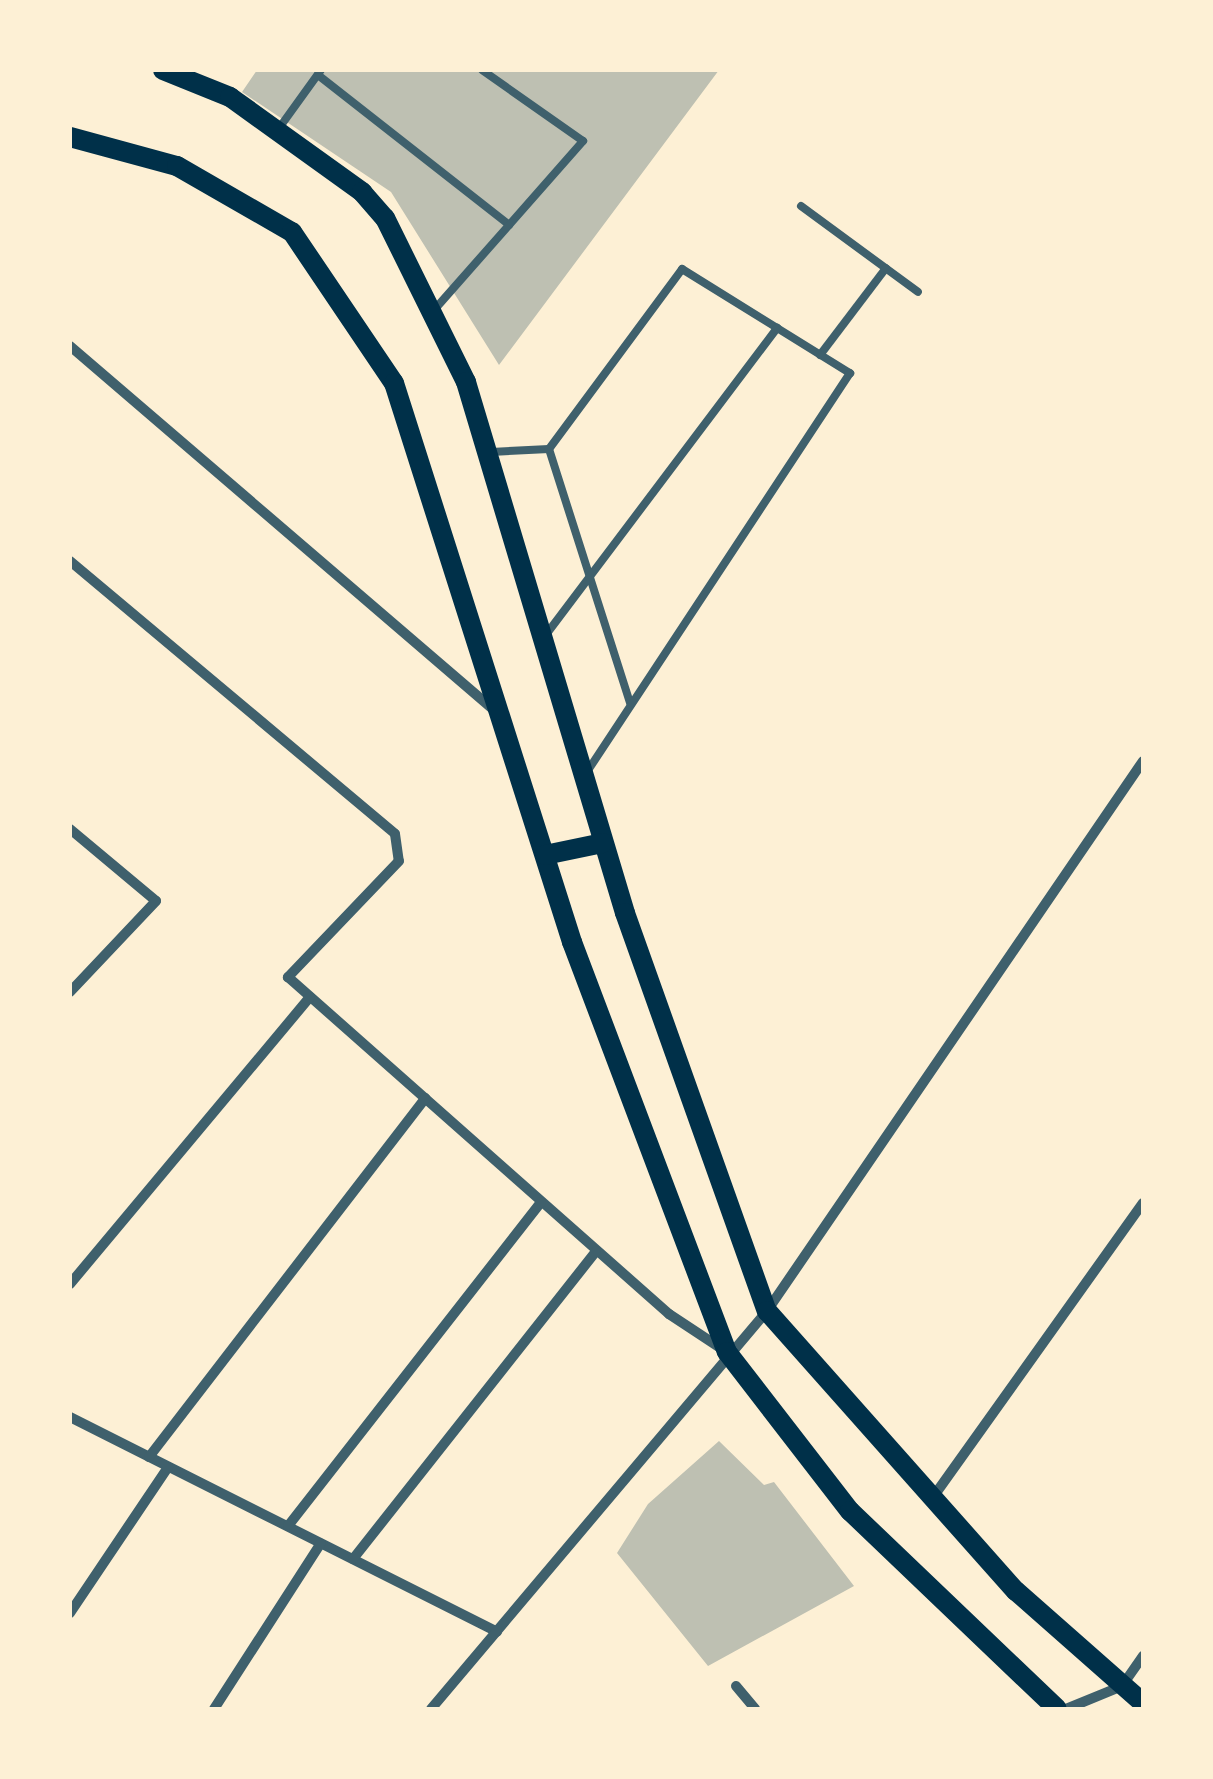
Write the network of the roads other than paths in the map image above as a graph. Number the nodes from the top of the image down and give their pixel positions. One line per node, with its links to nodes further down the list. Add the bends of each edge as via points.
1 (163, 70): 4 (main road, via 230,97)
2 (482, 70): 7 (lane, via 582,142)
3 (320, 72): 4 (lane); 7 (lane)
4 (277, 131): 10 (main road, via 385,218)
5 (70, 138): 20 (main road, via 178,166 292,232 394,383)
6 (801, 206): 8 (lane)
7 (508, 225): 10 (lane)
8 (886, 268): 9 (lane); 13 (lane)
9 (918, 292)
10 (432, 313): 15 (main road)
11 (777, 328): 13 (lane); 14 (lane, via 682,269); 17 (lane)
12 (70, 346): 20 (street)
13 (820, 354): 19 (lane, via 850,373)
14 (549, 449): 15 (lane); 17 (lane)
15 (486, 453): 18 (main road)
16 (70, 561): 27 (street, via 395,834 399,861 288,978)
17 (591, 576): 18 (lane); 19 (lane)
18 (542, 640): 22 (main road)
19 (630, 703): 22 (lane)
20 (503, 717): 25 (main road)
21 (1143, 761): 33 (street)
22 (584, 777): 24 (main road)
23 (70, 829): 26 (street, via 156,901)
24 (604, 842): 25 (main road); 33 (main road)
25 (545, 855): 34 (main road)
26 (70, 992)
27 (310, 997): 28 (street); 32 (street)
28 (425, 1098): 29 (street); 36 (street)
29 (541, 1202): 31 (street); 39 (street)
30 (1143, 1203): 38 (street)
31 (596, 1251): 34 (street); 41 (street)
32 (70, 1284)
33 (766, 1311): 34 (street); 38 (main road)
34 (727, 1352): 43 (street); 51 (main road, via 850,1511)
35 (70, 1417): 36 (street)
36 (149, 1457): 37 (street)
37 (168, 1466): 39 (street); 42 (street)
38 (931, 1501): 46 (main road)
39 (288, 1526): 40 (street)
40 (321, 1543): 41 (street); 48 (street)
41 (353, 1559): 43 (street)
42 (70, 1612)
43 (497, 1632): 49 (street)
44 (1143, 1656): 46 (street)
45 (736, 1686): 50 (street)
46 (1122, 1686): 47 (main road); 52 (street)
47 (1143, 1703)
48 (214, 1709)
49 (431, 1709)
50 (755, 1709)
51 (1057, 1709)
52 (1066, 1709)

